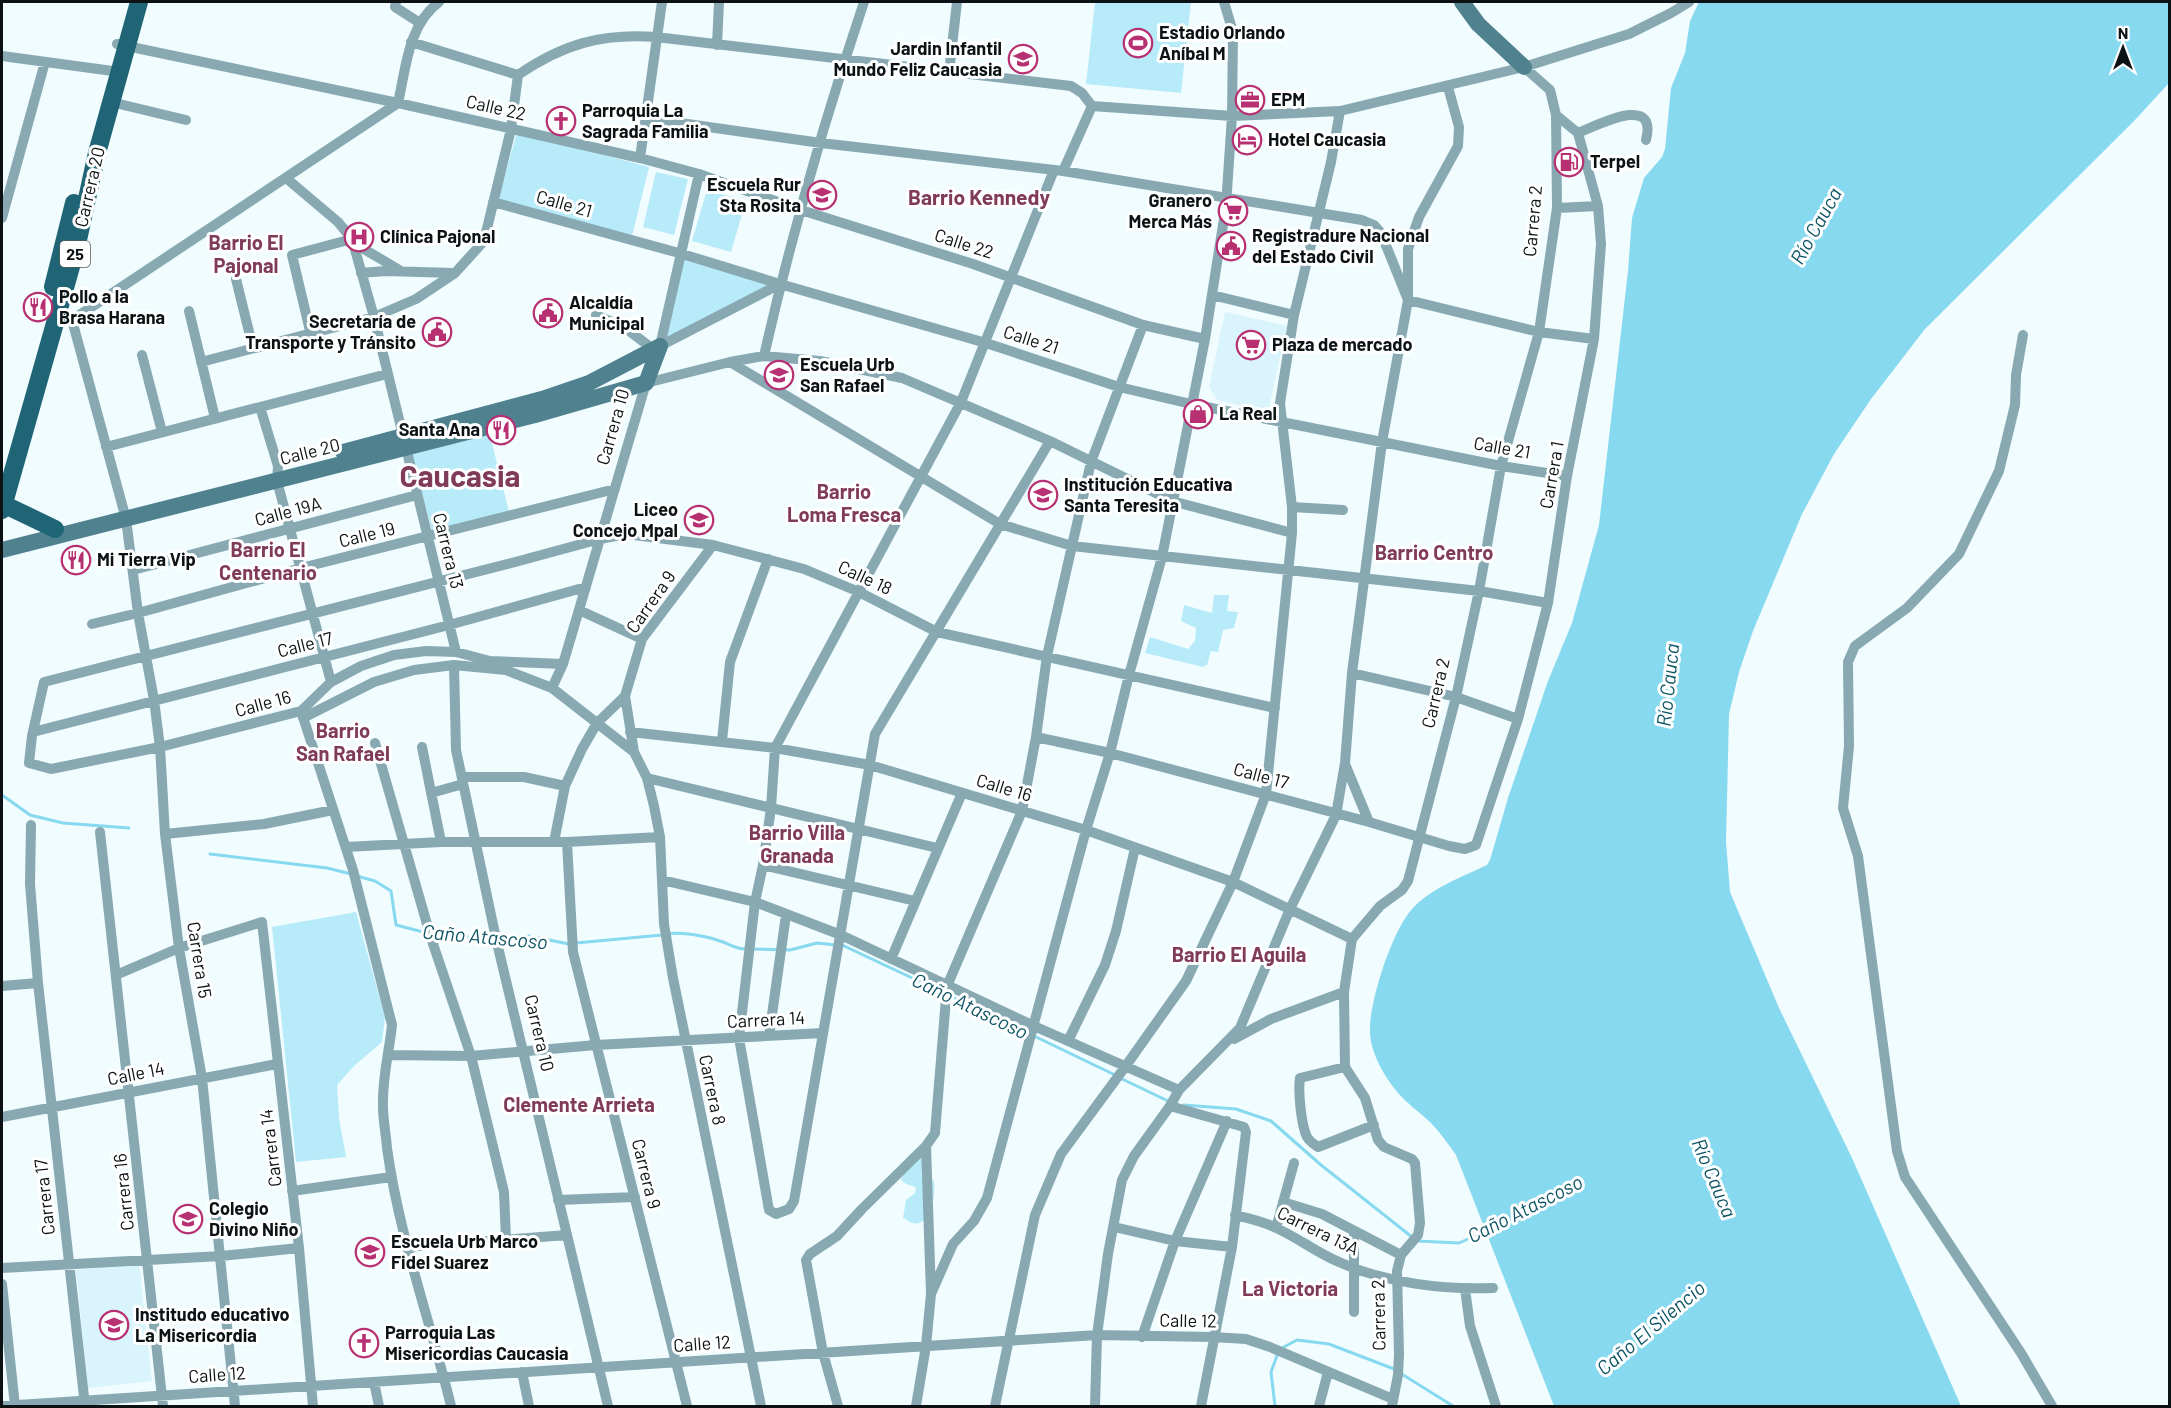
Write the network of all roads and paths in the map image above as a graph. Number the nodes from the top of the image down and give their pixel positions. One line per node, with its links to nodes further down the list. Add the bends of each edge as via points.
1 (129, 2): 15 (main road, Carrera 20 / 25)
2 (140, 2): 15 (main road, Carrera 20 / 25)
3 (396, 2): 12 (street, via 395,7)
4 (439, 2): 12 (street)
5 (662, 2): 13 (street)
6 (719, 2): 16 (street)
7 (864, 2): 18 (street)
8 (957, 2): 22 (street)
9 (1224, 2): 30 (street, via 1233,32)
10 (1462, 2): 20 (street, Carrera 2, via 1478,24)
11 (1689, 2): 20 (street, via 1629,34)
12 (420, 22): 14 (street)
13 (656, 37): 16 (street); 23 (street, via 605,37 568,46); 31 (street)
14 (411, 42): 23 (street); 26 (street)
15 (122, 45): 21 (main road, Carrera 20 / 25); 26 (street, Calle 22)
16 (717, 45): 18 (street)
17 (2, 56): 19 (street)
18 (844, 61): 22 (street); 36 (street)
19 (45, 62): 21 (street); 47 (street)
20 (1524, 67): 24 (street); 29 (street, Carrera 2, via 1550,90)
21 (115, 71): 25 (main road, Carrera 20 / 25); 93 (main road, Carrera 20 / 25, via 87,152)
22 (949, 73): 27 (street, via 1071,86)
23 (518, 75): 33 (street)
24 (1448, 87): 28 (street); 49 (street, via 1459,128 1458,146 1419,217)
25 (111, 102): 32 (street); 64 (main road, Carrera 20 / 25)
26 (398, 103): 33 (street, Calle 22); 40 (street)
27 (1092, 106): 30 (street); 38 (street)
28 (1340, 111): 30 (street); 46 (street)
29 (1556, 115): 34 (street); 44 (street, Carrera 2)
30 (1232, 116): 41 (street)
31 (645, 118): 36 (street); 37 (street)
32 (186, 120)
33 (511, 129): 37 (street, Calle 22); 42 (street)
34 (1578, 133): 35 (street, via 1622,115 1635,115 1647,122); 43 (street, Carrera 1)
35 (1646, 140)
36 (821, 142): 38 (street); 45 (street)
37 (640, 158): 39 (street, Calle 22)
38 (1058, 170): 41 (street); 55 (street)
39 (699, 174): 45 (street, Calle 22); 50 (street, Carrera 10)
40 (286, 178): 48 (street, via 338,222); 64 (street)
41 (1227, 198): 46 (street); 58 (street)
42 (493, 202): 50 (street, Calle 21); 54 (street, via 484,241)
43 (1598, 206): 44 (street); 70 (street, Carrera 1, via 1601,244)
44 (1557, 208): 66 (street, Carrera 2)
45 (801, 210): 55 (street, Calle 22); 57 (street)
46 (1318, 213): 51 (street, via 1374,225); 62 (street)
47 (2, 218)
48 (352, 240): 52 (street); 53 (street, Carrera 13); 68 (street, via 292,255)
49 (1408, 249): 51 (street); 59 (street)
50 (680, 253): 57 (street, Calle 21); 73 (street, Carrera 10)
51 (1391, 258): 59 (street)
52 (404, 272): 53 (street); 54 (street)
53 (361, 273): 63 (street, Carrera 13)
54 (455, 273): 63 (street, via 416,299)
55 (1011, 277): 65 (street, Calle 22); 71 (street)
56 (236, 279): 72 (street)
57 (780, 284): 71 (street, Calle 21); 73 (street); 75 (street)
58 (1212, 295): 62 (street); 69 (street)
59 (1408, 300): 66 (street); 89 (street)
60 (189, 311): 76 (street)
61 (596, 315): 73 (street)
62 (1294, 315): 85 (street, via 1280,404)
63 (374, 317): 68 (street); 78 (street, Carrera 13)
64 (64, 318): 90 (street); 100 (main road, Carrera 20 / 25)
65 (1143, 325): 69 (street, Calle 22); 80 (street)
66 (1539, 332): 70 (street); 92 (street, Carrera 2)
67 (2023, 334): 290 (street, via 2015,405 1999,471 1959,554 1907,608 1855,646 1848,662 1849,746 1843,808 1858,856 1897,1151 1905,1178 2021,1353)
68 (311, 335): 72 (street)
69 (1204, 339): 82 (street)
70 (1594, 339): 95 (street, Carrera 1)
71 (986, 343): 80 (street, Calle 21); 81 (street)
72 (253, 348): 76 (street)
73 (656, 348): 79 (street, Carrera 10); 88 (street, Calle 20, via 590,383)
74 (142, 355): 86 (street)
75 (764, 357): 77 (street); 81 (street, via 820,361 902,378)
76 (201, 362): 84 (street)
77 (730, 362): 79 (street); 96 (street)
78 (387, 374): 83 (street); 88 (street, Carrera 13)
79 (646, 383): 88 (street, Calle 20); 97 (street, Carrera 10)
80 (1119, 387): 82 (street, Calle 21); 91 (street)
81 (961, 402): 87 (street); 96 (street)
82 (1191, 404): 85 (street, Calle 21); 99 (street)
83 (260, 407): 84 (street); 94 (street)
84 (215, 418): 86 (street)
85 (1284, 423): 89 (street, Calle 21); 101 (street)
86 (162, 432): 90 (street)
87 (1050, 441): 91 (street); 104 (street)
88 (404, 442): 94 (street, Calle 20); 98 (street, Carrera 13)
89 (1382, 442): 92 (street, Calle 21); 119 (street)
90 (106, 447): 103 (street, Carrera 15)
91 (1091, 462): 99 (street); 112 (street)
92 (1501, 466): 95 (street, Calle 21); 122 (street, Carrera 2)
93 (2, 470)
94 (277, 475): 103 (street, Calle 20); 106 (street)
95 (1567, 476): 124 (street, Carrera 1)
96 (922, 477): 104 (street); 123 (street)
97 (615, 489): 108 (street, Calle 19); 109 (street, Carrera 10)
98 (417, 495): 106 (street, Calle 19A); 108 (street, Carrera 13)
99 (1172, 501): 107 (street); 114 (street)
100 (2, 507): 105 (main road)
101 (1292, 507): 102 (street); 107 (street)
102 (1343, 510)
103 (125, 515): 105 (street, Calle 20); 113 (street, Calle 20); 117 (street, Carrera 15)
104 (1000, 524): 112 (street); 130 (street)
105 (55, 529): 110 (street, Calle 20)
106 (290, 529): 116 (street); 117 (street, Calle 19A)
107 (1292, 532): 118 (street)
108 (427, 537): 116 (street, Calle 19); 120 (street, Carrera 13)
109 (600, 539): 111 (street, Calle 18, via 626,534); 120 (street, Calle 18); 121 (street, Carrera 10)
110 (2, 541)
111 (712, 545): 115 (street, Calle 18); 131 (street, Carrera 9)
112 (1072, 546): 114 (street); 134 (street)
113 (2, 550)
114 (1162, 557): 118 (street); 139 (street)
115 (768, 559): 123 (street, Calle 18); 152 (street, via 730,662)
116 (301, 568): 126 (street, Calle 19); 127 (street)
117 (133, 570): 126 (street, Carrera 15)
118 (1288, 570): 119 (street); 145 (street)
119 (1364, 578): 122 (street); 138 (street)
120 (438, 581): 127 (street, Calle 18); 129 (street, Carrera 13)
121 (586, 587): 125 (street, Carrera 10); 129 (street, Calle 17)
122 (1479, 591): 124 (street); 143 (street, Carrera 2)
123 (859, 592): 130 (street, Calle 18); 156 (street)
124 (1548, 603): 147 (street, Carrera 1)
125 (579, 610): 131 (street); 136 (street, Carrera 10)
126 (138, 613): 128 (street, Calle 19); 133 (street, Carrera 15)
127 (313, 613): 133 (street, Calle 18); 135 (street)
128 (92, 624)
129 (449, 625): 132 (street, Carrera 13); 135 (street, Calle 17)
130 (937, 632): 134 (street, Calle 18); 160 (street, via 875,734)
131 (642, 639): 142 (street, Carrera 9)
132 (456, 652): 136 (street, Calle 16, via 490,661); 140 (street, Calle 16, via 394,655 361,666)
133 (147, 656): 144 (street, Carrera 15); 149 (street, Calle 18, via 44,682)
134 (1047, 656): 139 (street, Calle 18); 151 (street)
135 (324, 657): 140 (street); 144 (street, Calle 17)
136 (563, 664): 141 (street, Carrera 10)
137 (454, 665): 141 (street, Calle 16, via 506,670); 146 (street, Calle 16, via 414,670 374,682); 162 (street, Carrera 10, via 456,750)
138 (1352, 673): 143 (street); 159 (street)
139 (1129, 675): 145 (street, Calle 18); 158 (street)
140 (332, 682): 146 (street, Calle 16)
141 (552, 688): 148 (street, Calle 16)
142 (625, 696): 148 (street, Carrera 9); 150 (street)
143 (1456, 697): 147 (street); 178 (street, Carrera 2)
144 (154, 700): 149 (street, Calle 17); 154 (street, Carrera 15)
145 (1275, 708): 166 (street)
146 (302, 715): 154 (street, Calle 16); 168 (street)
147 (1518, 719): 184 (street, Carrera 1)
148 (597, 723): 157 (street, Calle 16); 163 (street, Carrera 9)
149 (33, 732): 154 (street, Calle 16, via 29,764 51,769)
150 (630, 732): 152 (street, Calle 16); 157 (street)
151 (1036, 737): 158 (street, Calle 17); 169 (street)
152 (722, 741): 156 (street, Calle 16)
153 (375, 743): 183 (street)
154 (160, 747): 176 (street, Carrera 15)
155 (422, 747): 164 (street)
156 (775, 748): 160 (street, Calle 16); 167 (street)
157 (634, 752): 161 (street, Carrera 8)
158 (1110, 753): 166 (street, Calle 17); 174 (street)
159 (1345, 764): 170 (street); 171 (street)
160 (870, 765): 165 (street, Calle 16); 173 (street)
161 (647, 778): 167 (street); 177 (street, Carrera 8)
162 (462, 780): 163 (street, via 524,777); 164 (street); 180 (street, Carrera 10)
163 (564, 786): 181 (street, Carrera 9)
164 (431, 793): 179 (street)
165 (962, 793): 169 (street, Calle 16); 186 (street)
166 (1266, 795): 170 (street, Calle 17); 190 (street)
167 (771, 808): 173 (street); 188 (street)
168 (333, 810): 176 (street, via 264,824); 185 (street)
169 (1022, 811): 174 (street, Calle 16); 203 (street)
170 (1336, 815): 171 (street, Calle 17); 194 (street)
171 (1369, 822): 178 (street, Calle 17)
172 (31, 825): 201 (street, Carrera 17, via 30,884)
173 (858, 829): 186 (street); 191 (street)
174 (1086, 830): 187 (street, Calle 16); 205 (street)
175 (100, 832): 200 (street, Carrera 16)
176 (165, 834): 198 (street, Carrera 15)
177 (660, 837): 182 (street); 189 (street, Carrera 8)
178 (1420, 838): 184 (street, Calle 17, via 1465,849); 196 (street, Carrera 2, via 1402,890 1380,906)
179 (441, 842): 180 (street); 183 (street)
180 (475, 842): 181 (street); 213 (street, Carrera 10)
181 (554, 842): 182 (street)
182 (567, 842): 211 (street, Carrera 9, via 573,952)
183 (405, 844): 185 (street); 215 (street)
184 (1476, 844)
185 (346, 847): 214 (street, via 392,1025)
186 (937, 848): 192 (street)
187 (1136, 848): 190 (street, Calle 16); 210 (street, via 1105,965)
188 (763, 866): 191 (street); 193 (street)
189 (662, 880): 193 (street); 209 (street, Carrera 8, via 664,924)
190 (1233, 882): 194 (street, Calle 16); 218 (street, via 1186,981)
191 (849, 886): 192 (street); 197 (street)
192 (915, 901): 199 (street)
193 (754, 902): 195 (street); 208 (street)
194 (1290, 909): 196 (street, Calle 16); 212 (street, via 1240,1028)
195 (786, 915): 197 (street); 207 (street)
196 (1352, 939): 204 (street)
197 (840, 942): 199 (street); 206 (street)
198 (179, 948): 200 (street); 216 (street, Carrera 14, via 262,922); 219 (street, Carrera 15)
199 (891, 959): 203 (street)
200 (116, 975): 220 (street, Carrera 16)
201 (38, 983): 202 (street); 222 (street, Carrera 17)
202 (2, 986)
203 (946, 992): 205 (street); 226 (street, via 935,1133)
204 (1344, 992): 212 (street, via 1271,1019); 217 (street)
205 (1033, 1032): 210 (street); 253 (street, via 987,1198 974,1221 953,1244)
206 (823, 1034): 207 (street, Carrera 14); 208 (street, via 794,1201 789,1209 776,1214 770,1210)
207 (769, 1036): 208 (street, Carrera 14)
208 (739, 1038): 209 (street, Carrera 14)
209 (685, 1040): 211 (street, Carrera 14); 261 (street, Carrera 8)
210 (1068, 1041): 218 (street)
211 (596, 1045): 213 (street, Carrera 14); 230 (street, Carrera 9)
212 (1223, 1045): 221 (street)
213 (523, 1052): 215 (street, Carrera 14); 231 (street, Carrera 10)
214 (388, 1055): 215 (street, Carrera 14); 228 (street, via 383,1110)
215 (471, 1056): 238 (street, via 504,1192)
216 (278, 1064): 219 (street, Calle 14); 229 (street, Carrera 14)
217 (1345, 1066): 225 (street, Carrera 2, via 1365,1098); 225 (street, via 1300,1078 1306,1136 1318,1147)
218 (1120, 1075): 221 (street); 258 (street, via 1060,1154 1035,1215)
219 (202, 1078): 220 (street, Calle 14); 244 (street, Carrera 15)
220 (129, 1092): 222 (street, Calle 14); 245 (street, Carrera 16)
221 (1174, 1099): 224 (street); 234 (street, via 1122,1180)
222 (51, 1107): 223 (street, Calle 14); 246 (street, Carrera 17)
223 (2, 1117)
224 (1227, 1121): 233 (street, via 1244,1127 1246,1132); 239 (street)
225 (1374, 1125): 243 (street, Carrera 2, via 1384,1147 1415,1163 1420,1223 1414,1239)
226 (926, 1146): 253 (street); 260 (street, via 837,1236 807,1257)
227 (1294, 1163): 232 (street)
228 (391, 1178): 229 (street); 240 (street)
229 (292, 1191): 242 (street, Carrera 14)
230 (635, 1197): 231 (street); 262 (street, Carrera 9)
231 (558, 1200): 237 (street, Carrera 10)
232 (1283, 1202): 235 (street); 236 (street, via 1322,1214)
233 (1235, 1215): 235 (street, Carrera 13A); 241 (street)
234 (1114, 1227): 239 (street); 255 (street)
235 (1276, 1228): 248 (street, Carrera 13A)
236 (1354, 1232): 243 (street); 248 (street)
237 (567, 1235): 238 (street); 263 (street, Carrera 10)
238 (506, 1239): 240 (street)
239 (1175, 1240): 241 (street); 256 (street)
240 (406, 1247): 266 (street)
241 (1232, 1247): 257 (street)
242 (299, 1248): 244 (street); 268 (street, Carrera 14)
243 (1401, 1255): 249 (street, Carrera 2)
244 (221, 1256): 245 (street); 269 (street, Carrera 15)
245 (147, 1258): 246 (street); 270 (street, Carrera 16)
246 (69, 1264): 247 (street); 272 (street, Carrera 17)
247 (2, 1268)
248 (1354, 1268): 249 (street, Carrera 13A); 254 (street)
249 (1397, 1280): 252 (street, Carrera 13A); 271 (street, Carrera 2, via 1398,1376)
250 (2, 1284): 274 (street)
251 (1493, 1288): 252 (street, Carrera 13A)
252 (1465, 1289): 289 (street, via 1470,1326)
253 (931, 1294): 259 (street)
254 (1354, 1312)
255 (1098, 1335): 256 (street, Calle 12); 258 (street, Calle 12); 286 (street)
256 (1142, 1336): 257 (street, Calle 12)
257 (1213, 1337): 265 (street, Calle 12, via 1246,1339); 287 (street)
258 (1007, 1341): 259 (street, Calle 12); 285 (street)
259 (926, 1346): 260 (street, Calle 12); 284 (street)
260 (824, 1353): 261 (street, Calle 12); 283 (street)
261 (751, 1358): 262 (street, Calle 12); 282 (street, Carrera 8)
262 (677, 1362): 263 (street, Calle 12); 281 (street, Carrera 9)
263 (598, 1367): 264 (street, Calle 12); 280 (street, Carrera 10)
264 (522, 1372): 266 (street, Calle 12); 279 (street)
265 (1328, 1372): 271 (street, Calle 12); 288 (street)
266 (444, 1377): 267 (street, Calle 12); 278 (street)
267 (374, 1382): 268 (street, Calle 12); 277 (street)
268 (310, 1385): 269 (street, Calle 12); 276 (street, Carrera 14)
269 (233, 1391): 270 (street, Calle 12); 275 (street, Carrera 15)
270 (163, 1401): 272 (street, Calle 12)
271 (1393, 1403)
272 (84, 1404): 274 (street, Calle 12)
273 (2, 1406): 274 (street, Calle 12)
274 (15, 1406)
275 (235, 1407)
276 (313, 1407)
277 (379, 1407)
278 (451, 1407)
279 (529, 1407)
280 (608, 1407)
281 (687, 1407)
282 (761, 1407)
283 (838, 1407)
284 (916, 1407)
285 (995, 1407)
286 (1095, 1407)
287 (1201, 1407)
288 (1319, 1407)
289 (1496, 1407)
290 (2052, 1407)

